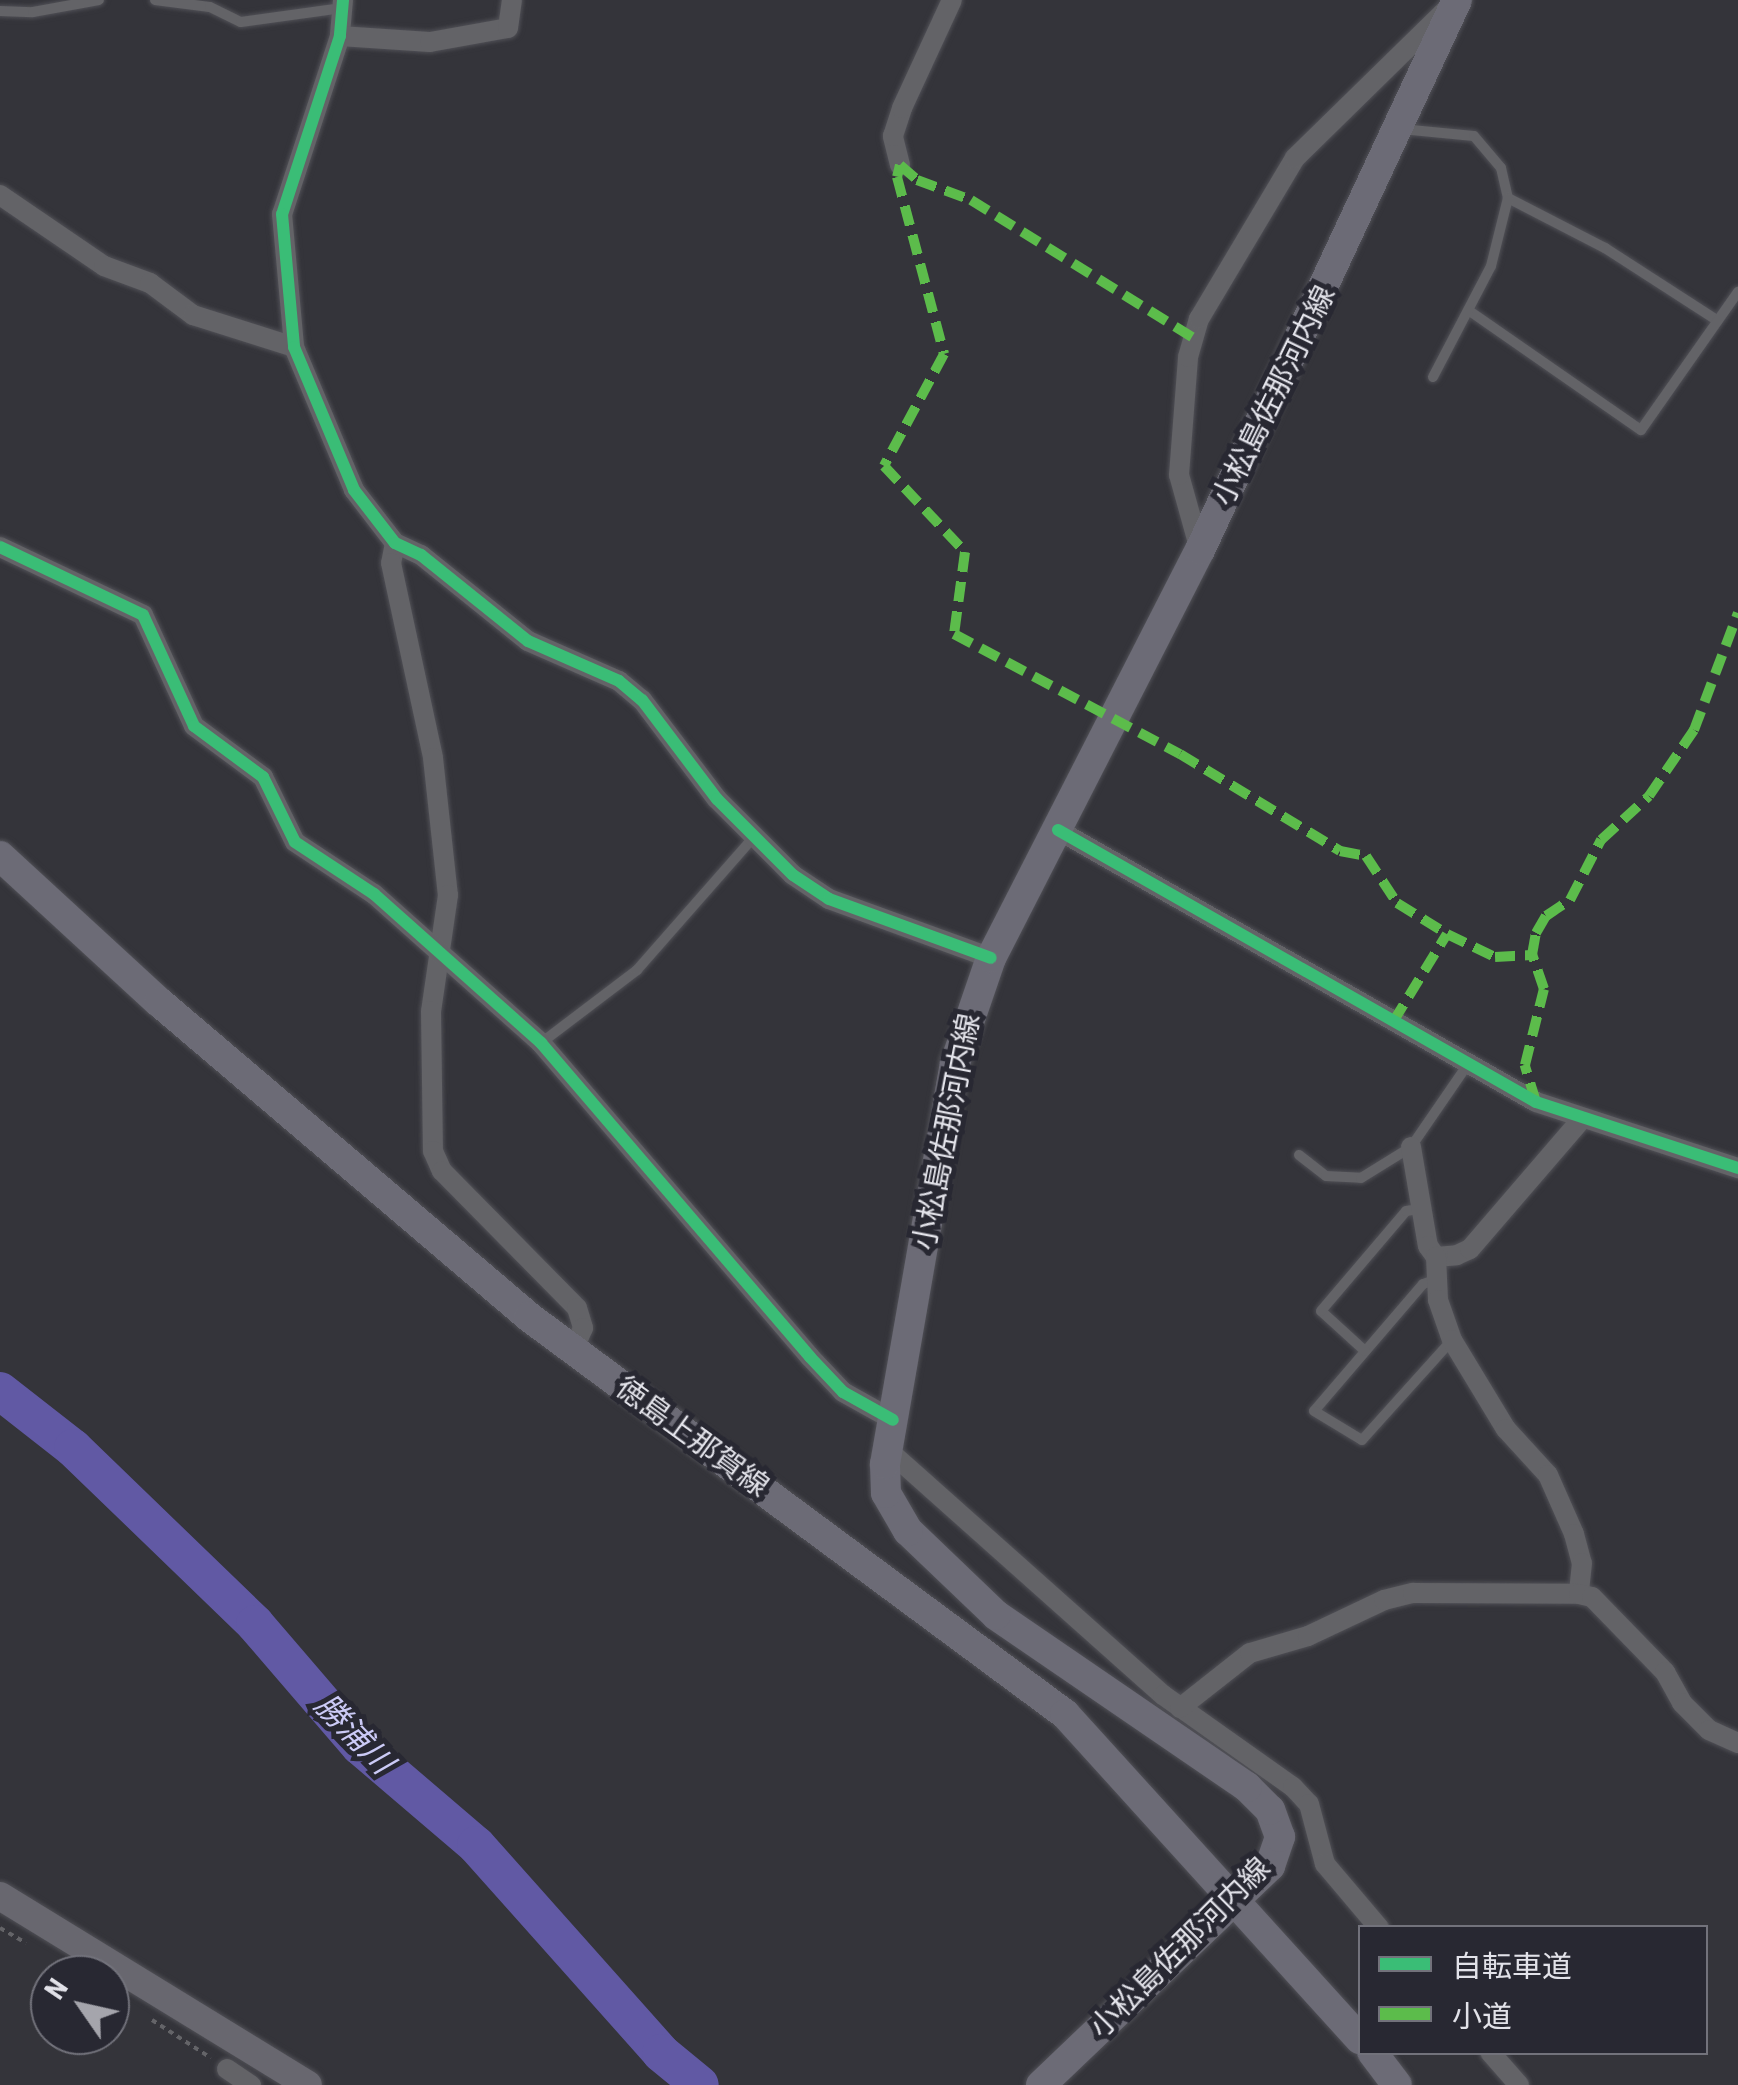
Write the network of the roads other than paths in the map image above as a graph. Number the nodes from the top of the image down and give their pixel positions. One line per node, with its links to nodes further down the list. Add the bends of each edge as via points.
1 (98, 0): 7 (lane)
2 (155, 0): 6 (lane, via 210,8 240,22)
3 (512, 0): 8 (street, via 508,28 430,42)
4 (952, 0): 10 (street, via 893,136)
5 (1455, 3): 9 (main road, 小松島佐那河内線); 20 (street, via 1295,158 1198,319 1188,358 1179,475)
6 (342, 4): 8 (street)
7 (0, 11)
8 (340, 36): 16 (street, via 282,214)
9 (1401, 130): 12 (lane, via 1474,136 1501,168); 20 (main road, 小松島佐那河内線)
10 (900, 165)
11 (0, 196): 16 (street, via 104,266 150,282 193,315)
12 (1508, 198): 14 (lane); 15 (lane, via 1605,248)
13 (1738, 292): 15 (lane)
14 (1471, 312): 15 (lane, via 1641,430); 17 (lane)
15 (1714, 319)
16 (294, 348): 18 (street, via 354,490)
17 (1433, 377)
18 (395, 543): 22 (street, via 421,554 528,641 619,681 642,700); 24 (street, via 391,563 443,840 448,894)
19 (0, 546): 24 (street, via 143,615 194,726 264,777 295,842 374,894)
20 (1200, 550): 21 (main road, 小松島佐那河内線)
21 (1058, 830): 25 (main road, 小松島佐那河内線); 27 (street)
22 (752, 839): 25 (street, via 829,899); 26 (lane, via 637,970)
23 (0, 856): 36 (main road, 徳島上那賀線, via 174,1014)
24 (441, 952): 26 (street); 36 (street, via 430,1012 433,1151 442,1171 578,1308 583,1328)
25 (991, 958): 38 (main road, 小松島佐那河内線, via 956,1063)
26 (541, 1043): 38 (street, via 843,1392)
27 (1468, 1064): 28 (street); 29 (lane)
28 (1580, 1121): 31 (street); 33 (street, via 1470,1249)
29 (1411, 1146): 30 (lane, via 1351,1180 1326,1176); 32 (street)
30 (1299, 1155)
31 (1738, 1168)
32 (1419, 1209): 33 (street); 37 (lane, via 1406,1211 1321,1311)
33 (1436, 1257): 34 (street)
34 (1437, 1280): 35 (street); 37 (lane, via 1422,1284)
35 (1452, 1340): 37 (lane, via 1362,1440 1314,1411); 39 (street, via 1506,1429 1548,1475 1582,1563)
36 (574, 1350): 43 (main road, 徳島上那賀線, via 1066,1714)
37 (1366, 1351)
38 (890, 1436): 40 (street); 43 (main road, 小松島佐那河内線, via 886,1493 895,1514 950,1575 996,1615 1247,1787 1270,1810 1280,1837 1270,1866)
39 (1579, 1594): 40 (street, via 1413,1592 1384,1600 1308,1636 1250,1653); 41 (street, via 1592,1597 1665,1672 1682,1704 1709,1730)
40 (1180, 1708): 44 (street, via 1294,1787 1309,1804 1325,1864)
41 (1738, 1743)
42 (0, 1896): 46 (street)
43 (1237, 1899): 45 (main road, 徳島上那賀線); 53 (main road, 小松島佐那河内線)
44 (1376, 1925)
45 (1358, 2037)
46 (259, 2053): 51 (street); 52 (street)
47 (1374, 2055): 54 (main road)
48 (1493, 2055): 55 (street)
49 (227, 2069): 50 (street)
50 (251, 2085)
51 (294, 2085)
52 (308, 2085)
53 (1042, 2085)
54 (1397, 2085)
55 (1519, 2085)

